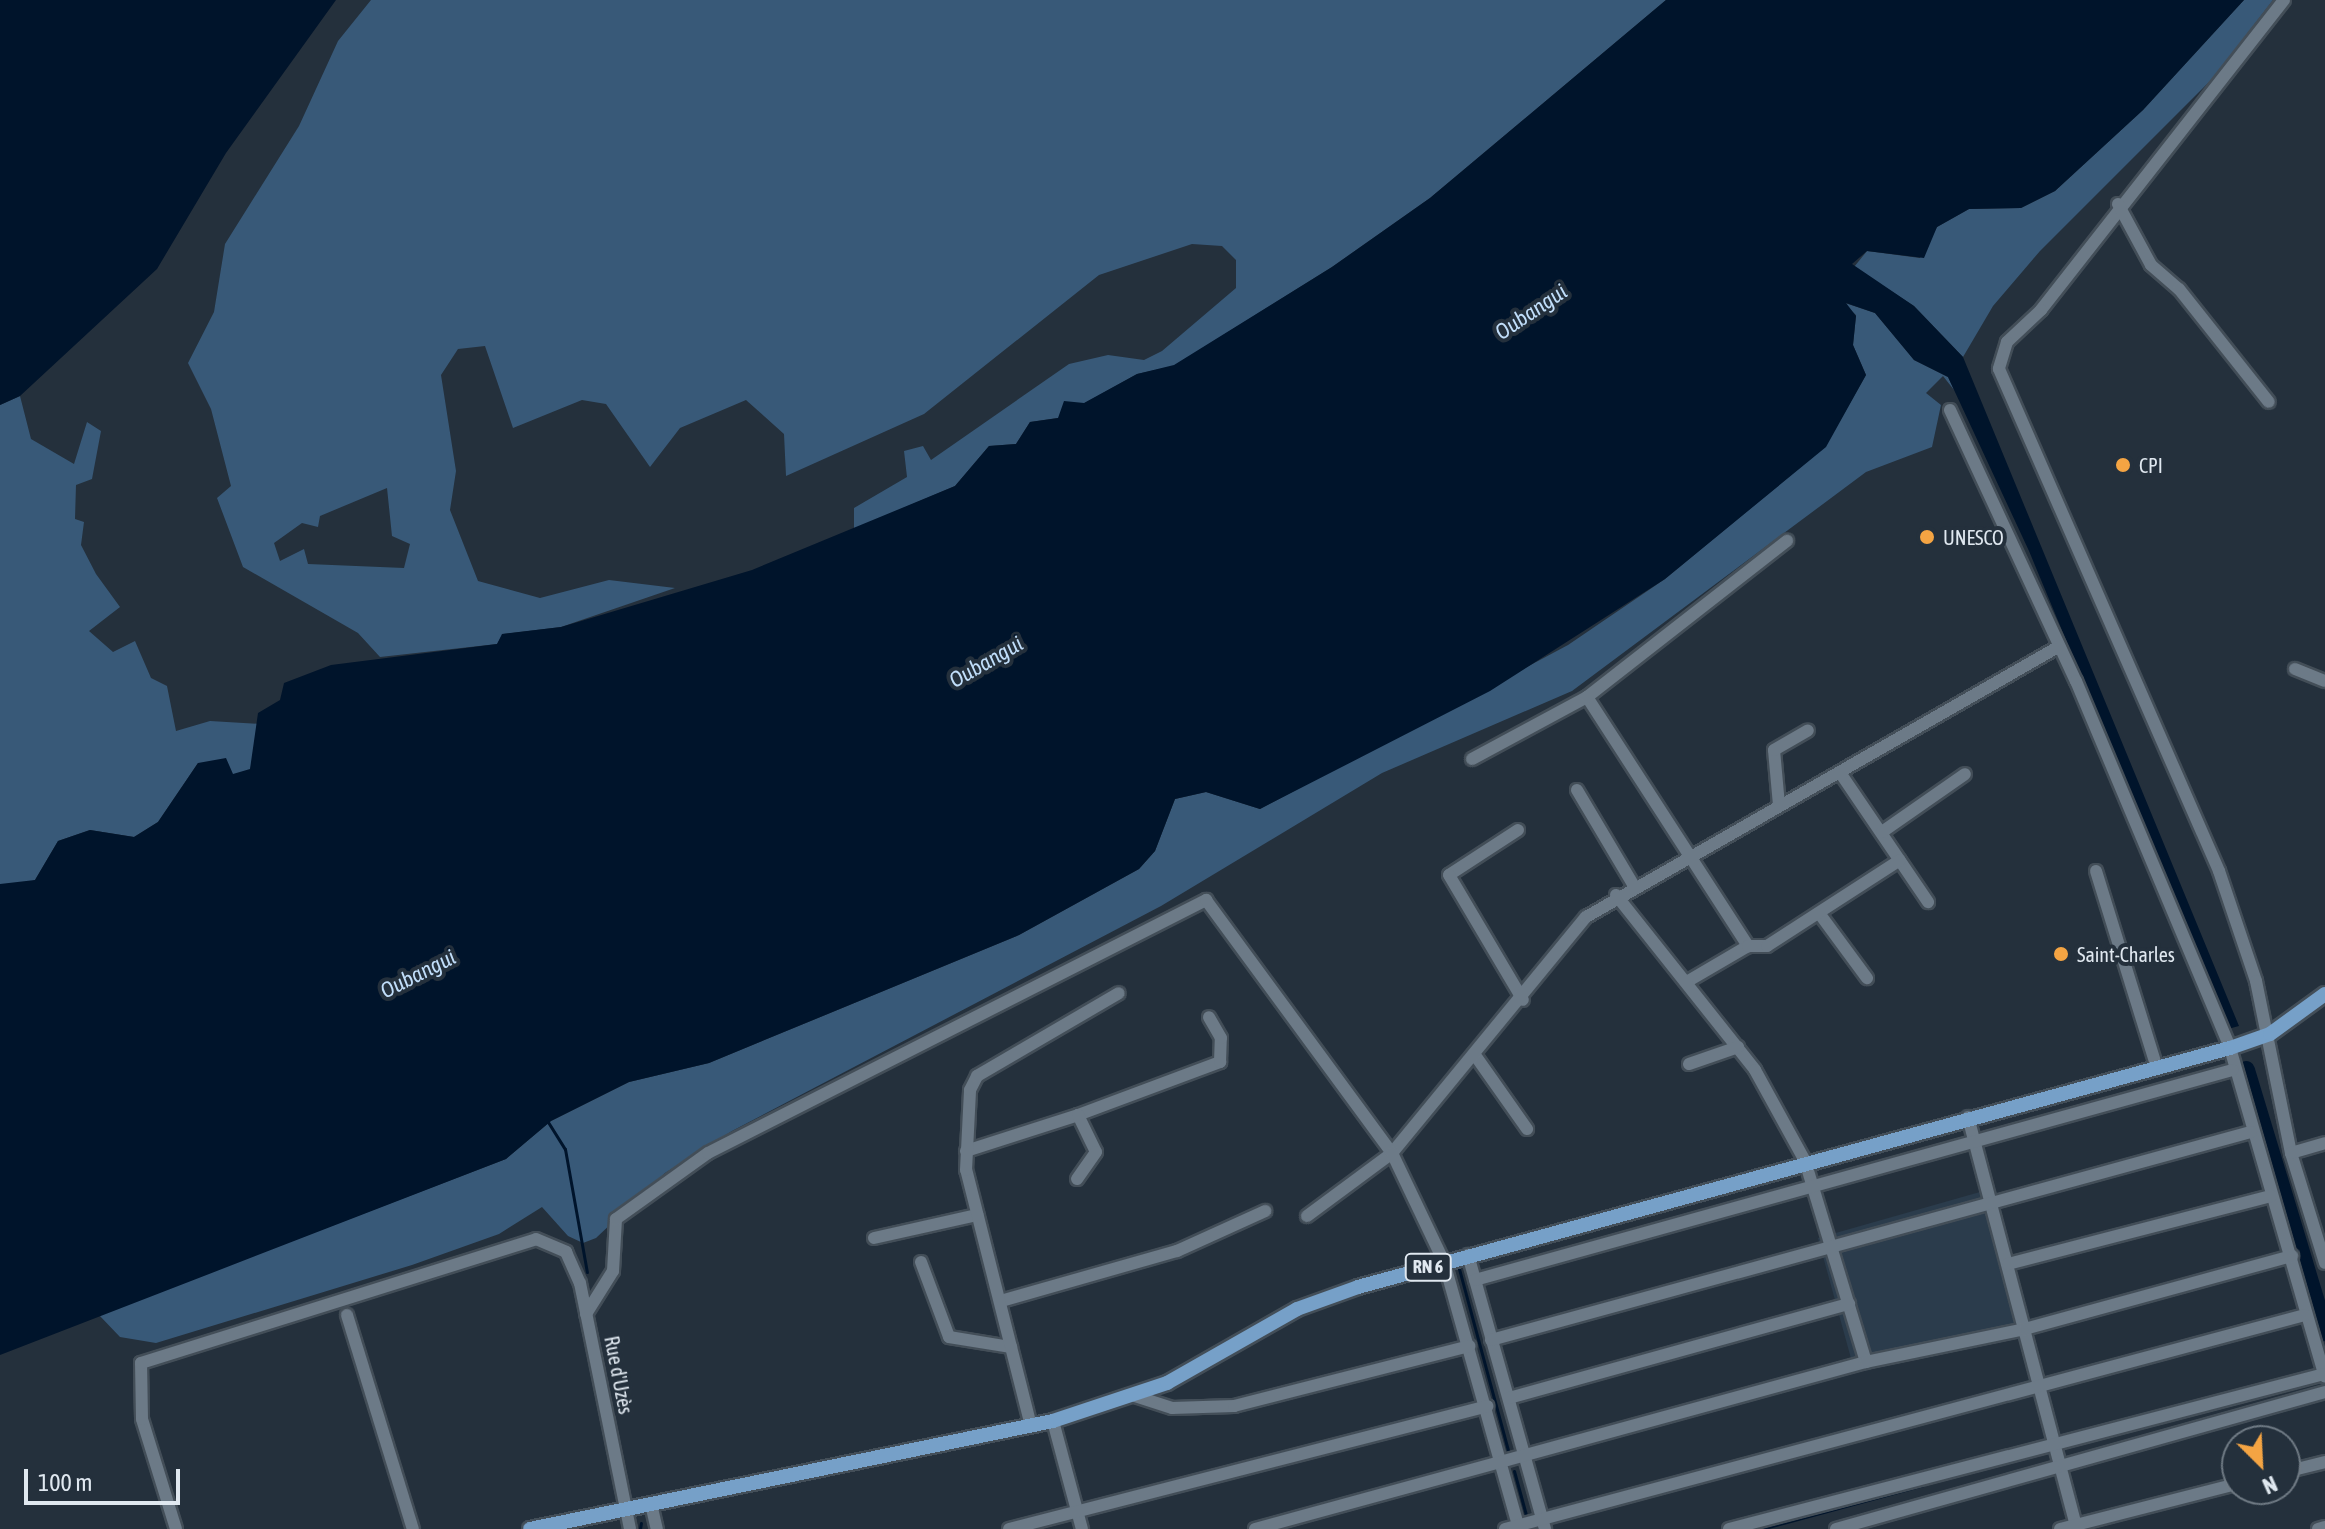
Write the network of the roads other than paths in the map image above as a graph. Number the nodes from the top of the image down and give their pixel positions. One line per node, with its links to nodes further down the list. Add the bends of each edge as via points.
1 (2284, 0): 2 (street)
2 (2118, 204): 3 (street, via 2151,265 2179,289); 32 (street, via 2041,310 2007,342 1999,369 2219,871)
3 (2269, 402)
4 (1950, 410): 6 (street)
5 (1787, 541): 9 (street)
6 (2058, 647): 12 (street); 34 (street)
7 (2295, 669): 8 (street)
8 (2325, 681)
9 (1587, 697): 11 (street); 18 (street)
10 (1808, 730): 15 (street, via 1774,750)
11 (1472, 759)
12 (1841, 774): 15 (street); 17 (street)
13 (1965, 774): 17 (street)
14 (1577, 790): 21 (street)
15 (1779, 805): 18 (street)
16 (1518, 830): 30 (street, via 1449,875)
17 (1882, 832): 19 (street)
18 (1687, 858): 21 (street); 25 (street)
19 (1900, 860): 23 (street); 24 (street)
20 (2096, 871): 37 (street)
21 (1634, 886): 22 (street)
22 (1616, 895): 27 (street); 30 (street, via 1572,932)
23 (1928, 902)
24 (1819, 913): 25 (street, via 1767,946); 26 (street)
25 (1748, 946): 27 (street)
26 (1867, 978)
27 (1688, 981): 33 (street)
28 (1119, 993): 45 (street, via 977,1076)
29 (2325, 994): 32 (main road, RN 6)
30 (1523, 1000): 35 (street)
31 (1209, 1017): 39 (street, via 1221,1038 1220,1062)
32 (2270, 1034): 34 (main road, RN 6); 47 (street)
33 (1738, 1047): 36 (street); 48 (street)
34 (2230, 1048): 37 (main road, RN 6); 38 (street)
35 (1477, 1058): 41 (street); 46 (street)
36 (1689, 1064)
37 (2156, 1065): 40 (main road, RN 6)
38 (2232, 1070): 42 (street); 43 (street)
39 (1078, 1115): 45 (street); 49 (street, via 1096,1152)
40 (1968, 1117): 43 (street); 48 (main road, RN 6)
41 (1527, 1129)
42 (2251, 1132): 51 (street); 52 (street)
43 (1976, 1142): 50 (street); 52 (street)
44 (2325, 1143): 47 (street)
45 (966, 1151): 54 (street)
46 (1392, 1153): 55 (street); 61 (street); 67 (street, via 1213,906 1198,900 687,1167 616,1219 613,1271)
47 (2291, 1153): 62 (street)
48 (1805, 1161): 50 (street); 58 (main road, RN 6)
49 (1077, 1179)
50 (1817, 1185): 57 (street); 64 (street)
51 (2271, 1196): 59 (street); 63 (street)
52 (1993, 1202): 57 (street); 63 (street)
53 (1265, 1211): 65 (street, via 1190,1247)
54 (977, 1215): 56 (street); 65 (street)
55 (1307, 1216)
56 (874, 1238)
57 (1831, 1242): 66 (street); 71 (street)
58 (1468, 1255): 61 (main road, RN 6); 64 (street)
59 (2292, 1256): 69 (street); 70 (street)
60 (921, 1262): 73 (street, via 949,1337)
61 (1444, 1262): 72 (street); 78 (main road, RN 6, via 1297,1309)
62 (2325, 1263)
63 (2008, 1264): 70 (street)
64 (1475, 1280): 71 (street)
65 (1001, 1301): 73 (street)
66 (1849, 1304): 74 (street); 79 (street)
67 (586, 1314): 91 (street, Rue d'Uzès); 97 (street, Rue d'Uzès, via 574,1264 550,1240 513,1244 141,1363 142,1419)
68 (347, 1315): 98 (street)
69 (2305, 1315): 75 (street); 76 (street)
70 (2025, 1329): 74 (street); 76 (street)
71 (1491, 1340): 79 (street)
72 (1469, 1346): 78 (street, via 1234,1406 1172,1408); 80 (street)
73 (1011, 1347): 82 (street)
74 (1866, 1362): 84 (street)
75 (2324, 1375): 83 (street)
76 (2041, 1385): 83 (street); 93 (street)
77 (2325, 1392): 88 (street)
78 (1135, 1396): 81 (main road, RN 6)
79 (1509, 1398): 84 (street)
80 (1487, 1406): 86 (street); 92 (street)
81 (1053, 1421): 82 (main road, RN 6); 92 (street)
82 (1031, 1426): 90 (main road, RN 6)
83 (2056, 1439): 88 (street); 105 (street)
84 (1526, 1460): 86 (street); 93 (street)
85 (2325, 1462): 87 (street)
86 (1503, 1465): 96 (street); 104 (street)
87 (2301, 1468)
88 (2064, 1469): 94 (street); 106 (street)
89 (2221, 1488): 94 (street)
90 (651, 1504): 91 (main road, RN 6); 101 (street)
91 (626, 1508): 99 (main road, RN 6); 100 (street, Rue d'Uzès)
92 (1077, 1510): 102 (street); 103 (street)
93 (1544, 1524): 96 (street)
94 (2077, 1527): 107 (street)
95 (2325, 1527): 108 (street)
96 (1514, 1528)
97 (176, 1529)
98 (413, 1529)
99 (530, 1529)
100 (630, 1529)
101 (657, 1529)
102 (1009, 1529)
103 (1082, 1529)
104 (1255, 1529)
105 (1729, 1529)
106 (1836, 1529)
107 (2060, 1529)
108 (2318, 1529)

